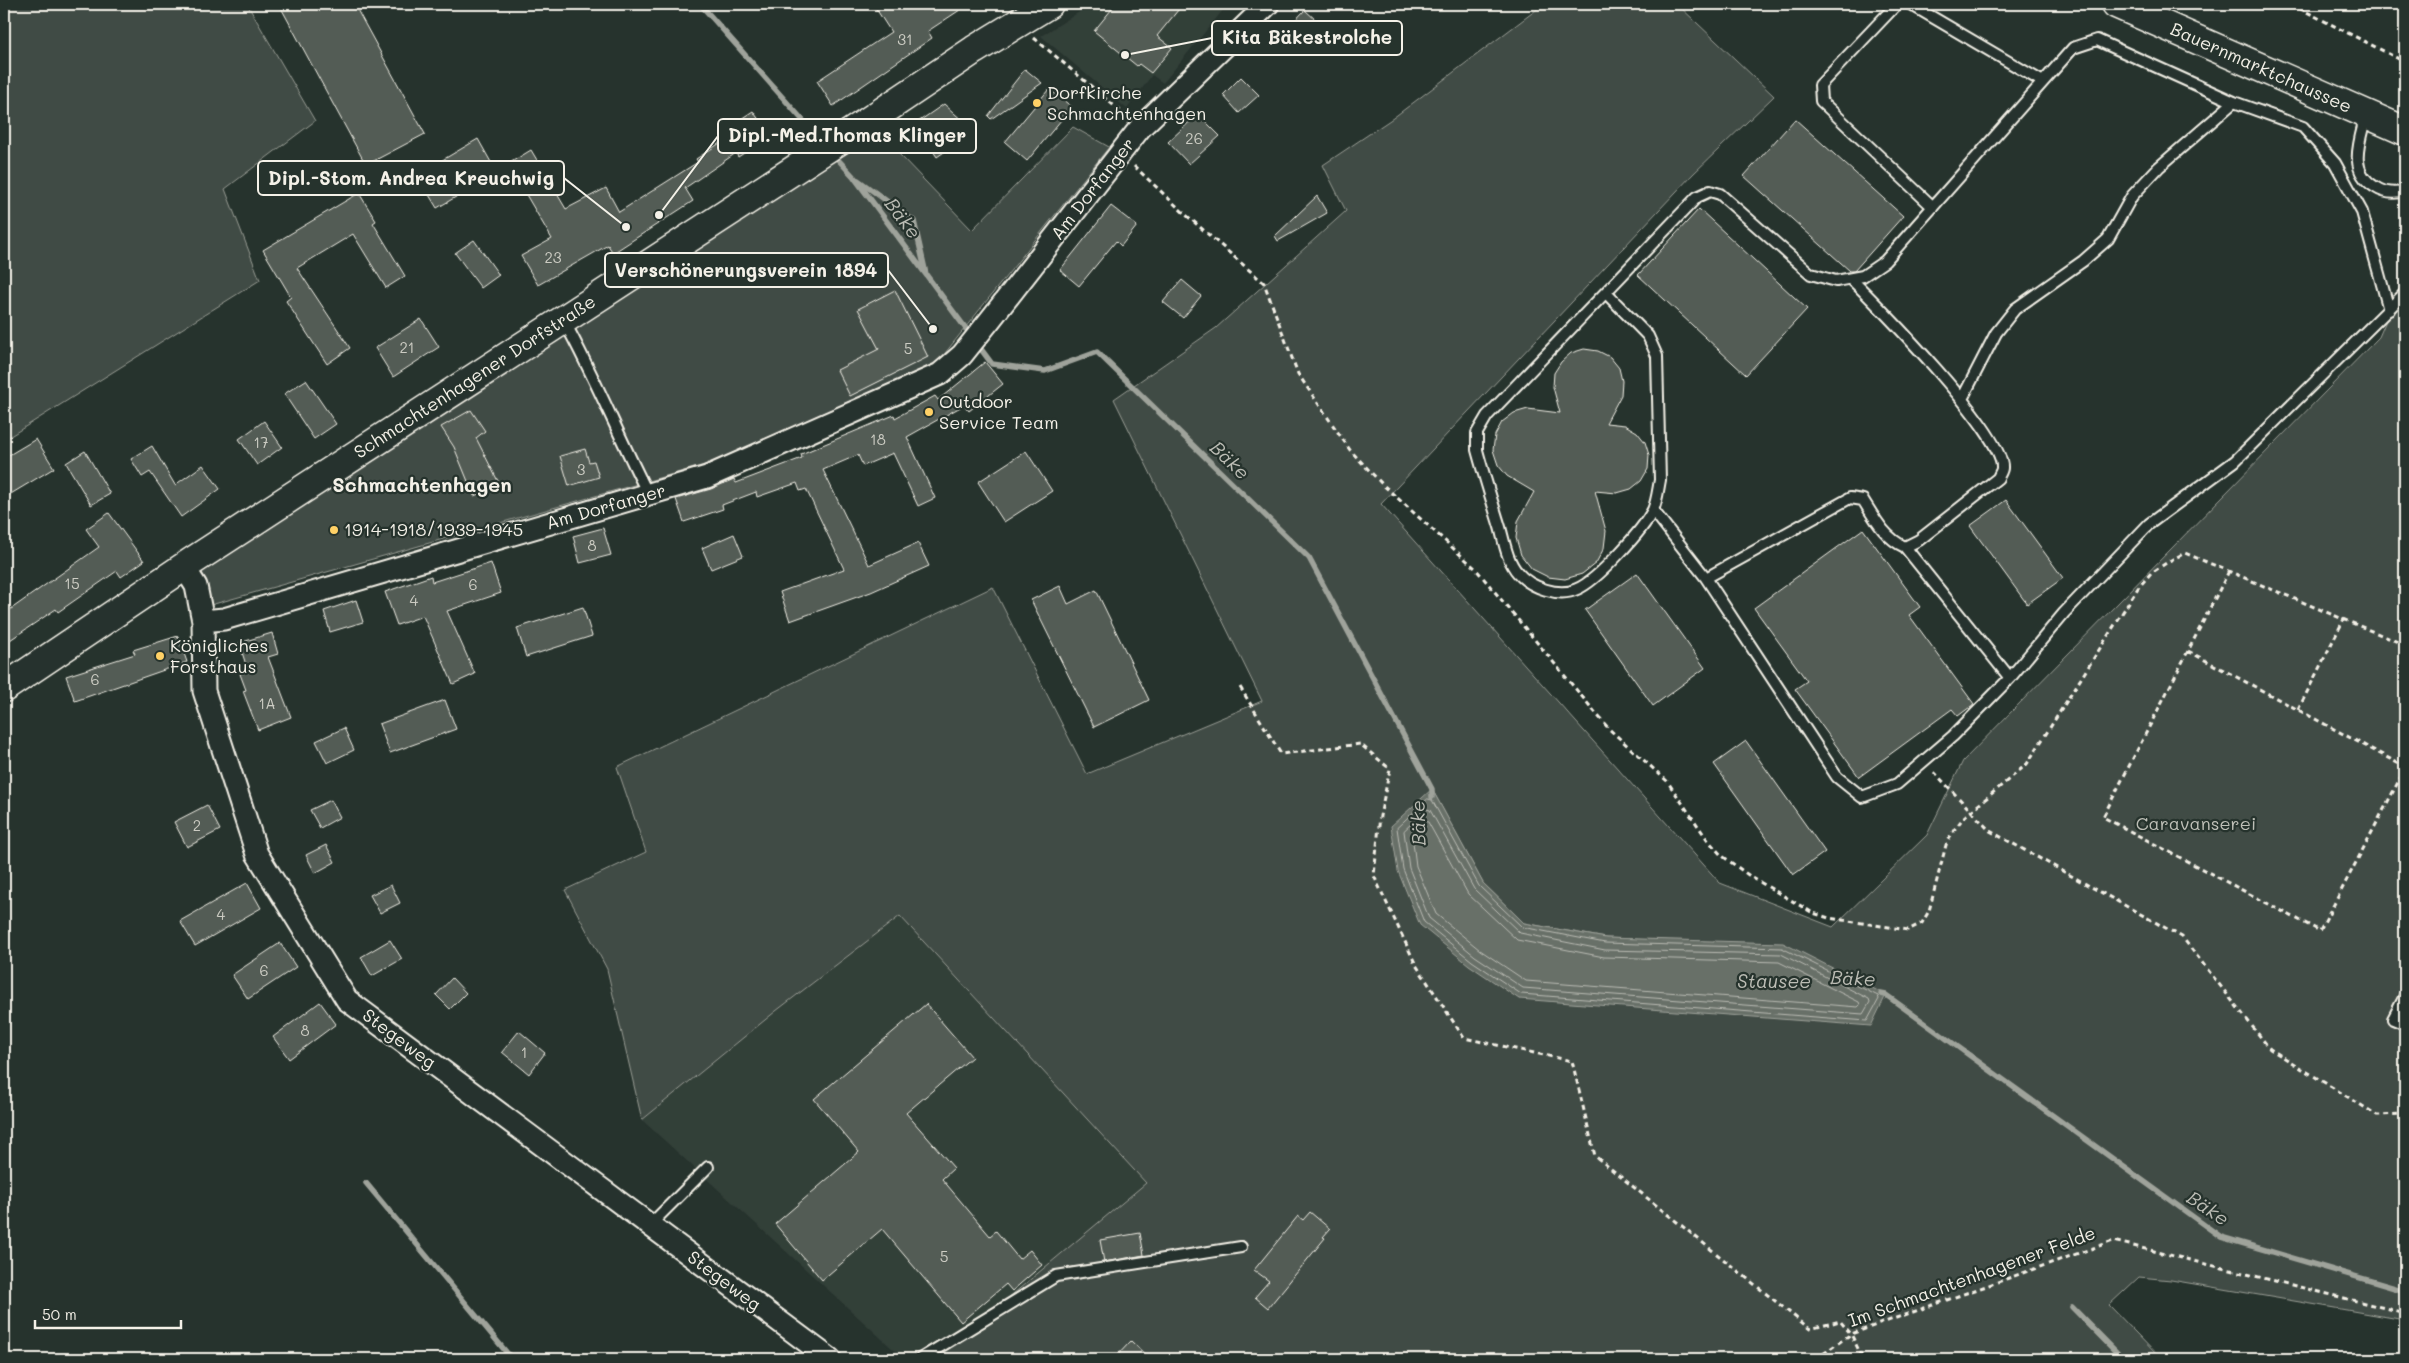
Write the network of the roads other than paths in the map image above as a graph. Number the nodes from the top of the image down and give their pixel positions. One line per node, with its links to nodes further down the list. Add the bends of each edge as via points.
1 (1048, 4): 16 (main road, Schmachtenhagener Dorfstraße)
2 (1268, 4): 18 (street, Am Dorfanger, via 1140,128 962,355 940,374 707,477)
3 (1897, 4): 11 (lane, via 1820,85 1821,102)
4 (1910, 4): 6 (lane)
5 (2116, 4): 8 (main road, Bauernmarktchaussee)
6 (2043, 82): 7 (lane, via 2073,48 2097,40); 11 (lane)
7 (2234, 102): 15 (lane, via 2303,127 2335,163 2362,212); 17 (lane, via 2159,167 2132,196 2108,239 2083,261 2015,309 1996,333)
8 (2366, 114): 9 (main road, Bauernmarktchaussee); 10 (lane, via 2358,169 2365,181 2378,189 2396,194)
9 (2405, 131)
10 (2405, 191)
11 (1933, 207): 12 (lane, via 1885,261 1863,276)
12 (1851, 278): 13 (lane, via 1836,281 1811,274 1720,194 1710,191 1697,197); 17 (lane, via 1906,334)
13 (1606, 293): 19 (lane, via 1648,336 1657,356 1660,480); 19 (lane, via 1487,416 1477,433 1477,450 1509,556 1517,572 1531,584 1547,590 1576,590 1587,582 1638,532)
14 (2405, 293): 15 (lane)
15 (2389, 310): 24 (lane, via 2235,461 2149,524 2064,613)
16 (563, 320): 18 (lane, via 588,364); 21 (main road, Schmachtenhagener Dorfstraße)
17 (1962, 399): 20 (lane, via 1997,450 2002,467 1998,478 1919,540)
18 (648, 494): 23 (street, Am Dorfanger, via 224,619)
19 (1653, 510): 22 (lane)
20 (1905, 547): 22 (lane, via 1883,531 1863,500 1850,498); 24 (lane)
21 (184, 567): 23 (street, Stegeweg, via 196,586); 25 (main road, Schmachtenhagener Dorfstraße)
22 (1706, 578): 24 (lane, via 1837,777 1862,797 1897,784 1953,736)
23 (202, 621): 29 (street, Stegeweg, via 204,691 257,854 347,1000)
24 (2010, 678)
25 (4, 688)
26 (2405, 996): 27 (lane, via 2393,1019)
27 (2405, 1024)
28 (708, 1167): 29 (lane)
29 (650, 1225): 31 (street, Stegeweg)
30 (1241, 1247): 32 (lane, via 1056,1276)
31 (830, 1359)
32 (920, 1359)

